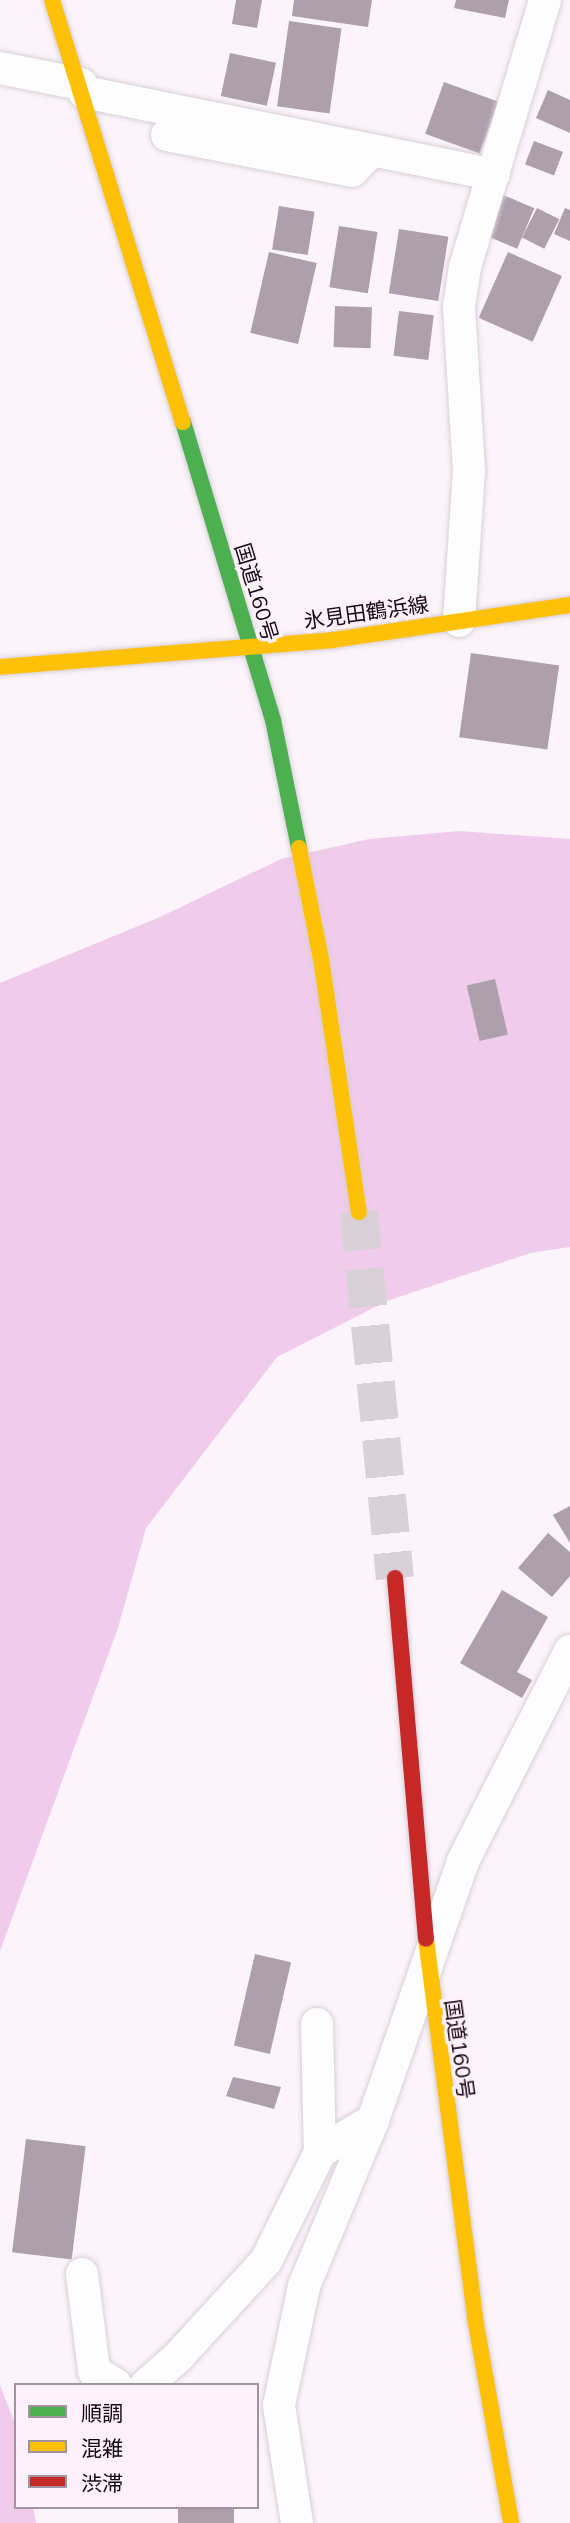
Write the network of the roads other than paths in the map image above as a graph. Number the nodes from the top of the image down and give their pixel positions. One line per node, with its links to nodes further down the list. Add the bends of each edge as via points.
1 (52, 0): 4 (main road, 国道160号)
2 (545, 0): 7 (street)
3 (0, 68): 4 (street)
4 (83, 88): 6 (street); 10 (main road, 国道160号)
5 (167, 135): 6 (street, via 352,171)
6 (372, 150): 7 (street)
7 (494, 176): 9 (street, via 464,267 459,307 469,471)
8 (570, 605): 9 (main road, 氷見田鶴浜線)
9 (459, 621): 10 (main road, 氷見田鶴浜線)
10 (252, 648): 11 (main road, 氷見田鶴浜線); 12 (main road, 国道160号, via 273,720 321,959)
11 (0, 667)
12 (359, 1212)
13 (395, 1578): 15 (main road, 国道160号)
14 (570, 1651): 15 (street, via 463,1861)
15 (428, 1968): 17 (street); 23 (main road, 国道160号, via 475,2318)
16 (317, 2024): 18 (street)
17 (373, 2120): 18 (street); 22 (street, via 304,2286 279,2405)
18 (320, 2152): 21 (street, via 266,2261)
19 (82, 2274): 20 (street, via 94,2371)
20 (113, 2383)
21 (148, 2383)
22 (297, 2523)
23 (511, 2523)

